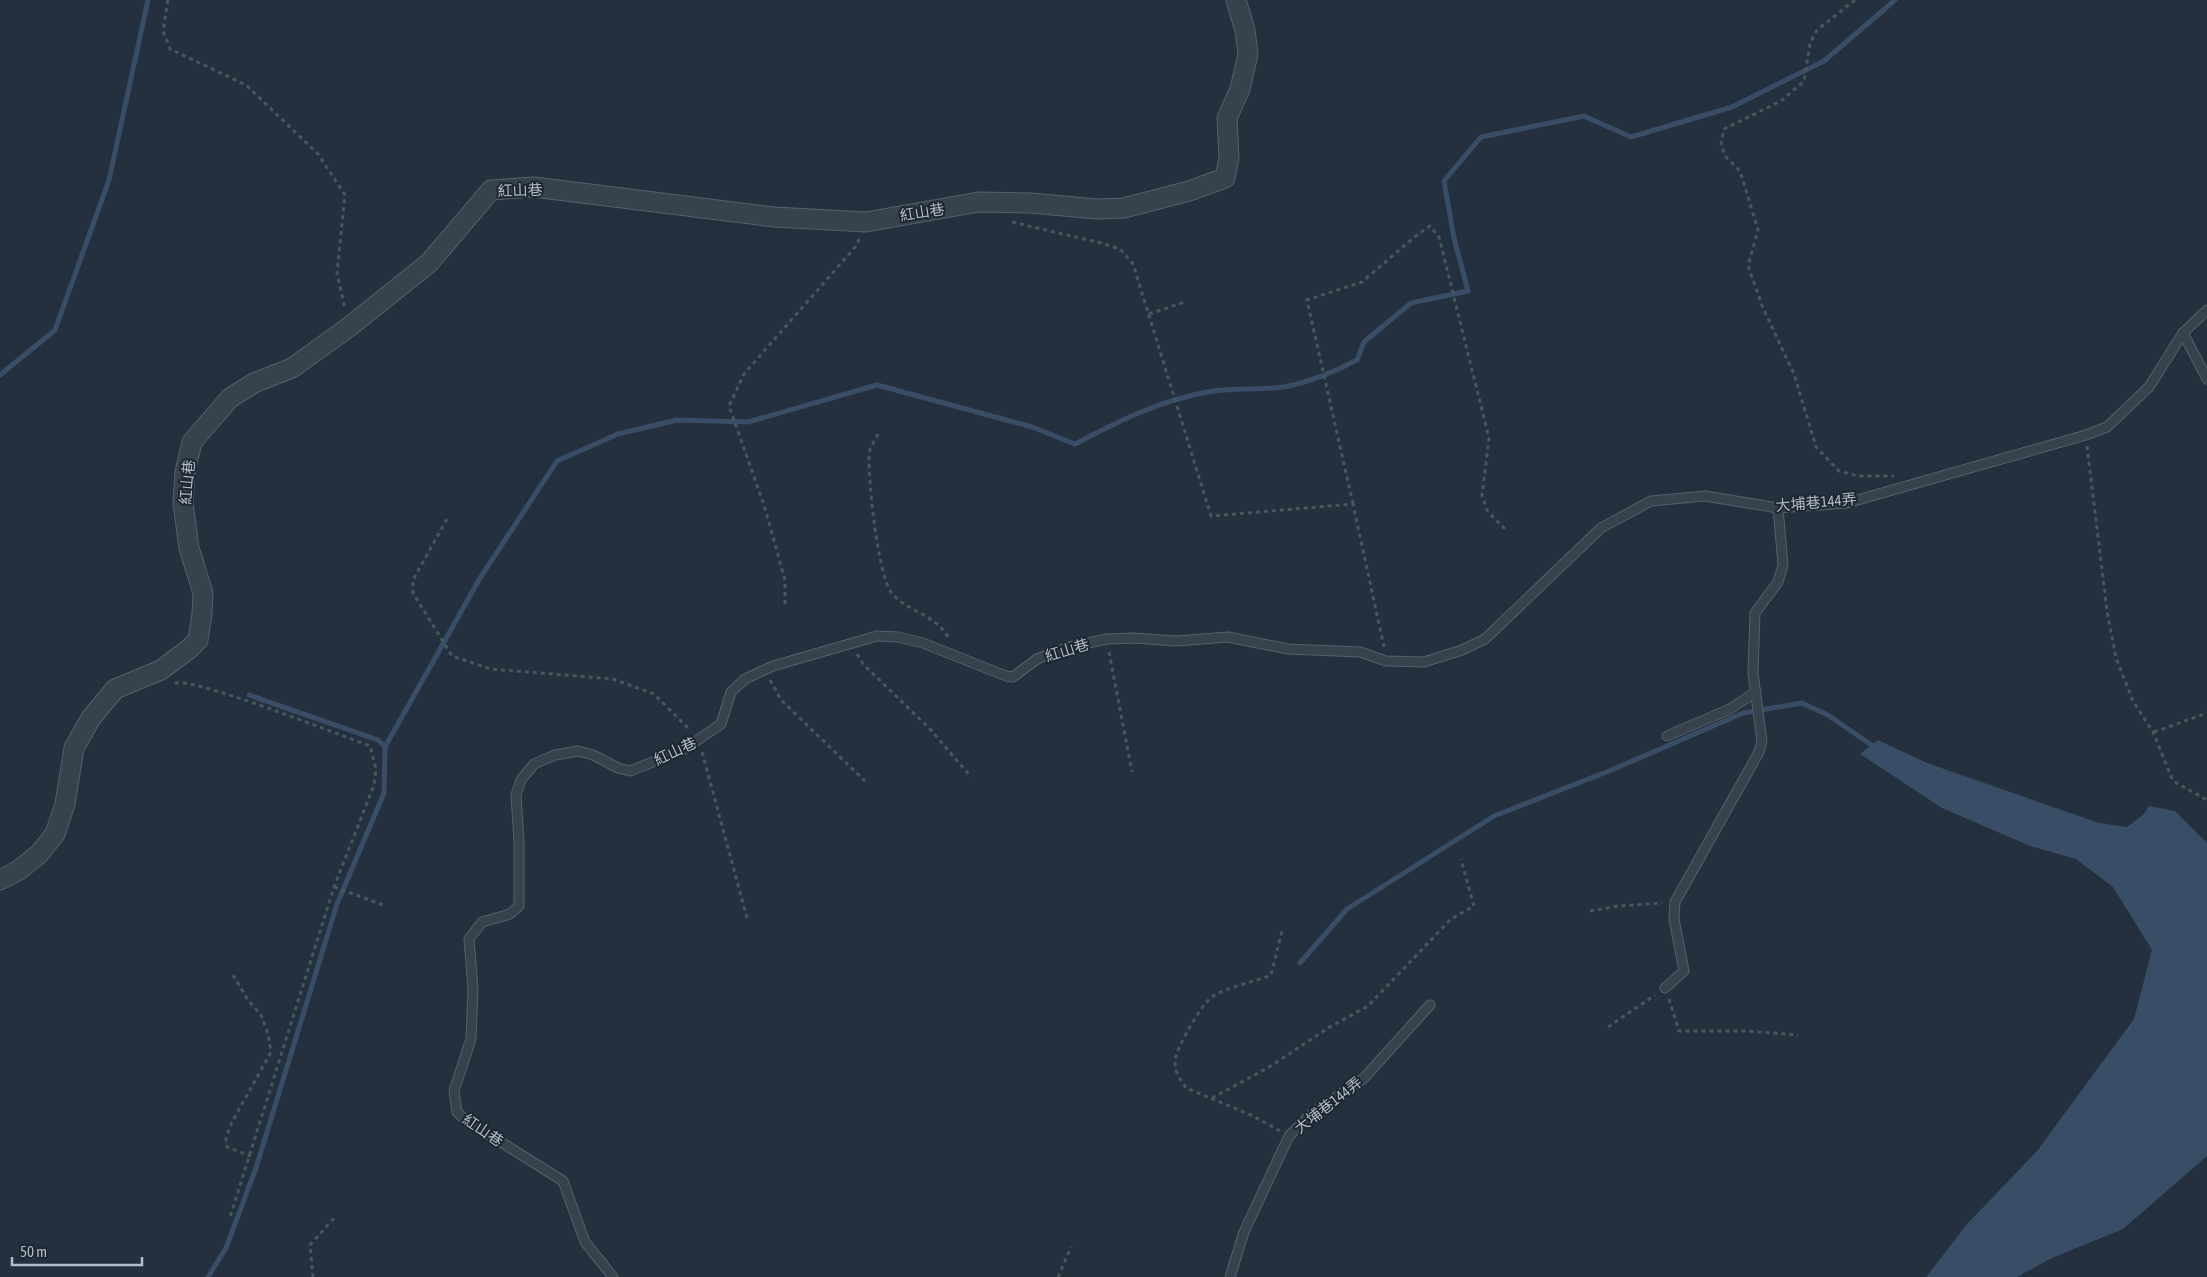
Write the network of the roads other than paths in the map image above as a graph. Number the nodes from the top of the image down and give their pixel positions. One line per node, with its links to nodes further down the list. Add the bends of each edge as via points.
1 (1236, 0): 9 (street, 紅山巷, via 1248,54 1240,89 1227,118 1228,158 1224,178 1124,208 980,202 866,222 774,217 534,187 491,190 429,263 292,368 254,383 230,398 192,442 184,472 183,503 189,548 203,593 198,640 161,670 115,689 74,748 65,804 55,834 20,870)
2 (2207, 310): 3 (lane, 大埔巷144弄)
3 (2183, 334): 4 (lane); 5 (lane, 大埔巷144弄, via 2149,387 2107,427 1847,503)
4 (2207, 380)
5 (1778, 508): 6 (lane, 大埔巷144弄, via 1705,496 1651,501 1601,528 1485,639 1424,662); 7 (lane, via 1782,565 1778,582 1755,613 1753,673)
6 (1386, 661): 12 (lane, 紅山巷, via 1360,652 1288,649 1228,637 1176,641 1107,639 1069,647 1037,659 1013,677 923,643 877,636 764,670 745,679 731,692 721,724 683,750 630,771 578,751 555,754 534,764 521,780 516,795 520,906 510,914 482,922 469,939 473,989 471,1040 454,1091 457,1112 464,1120 563,1181 585,1242)
7 (1756, 692): 8 (lane, via 1730,710); 10 (lane, via 1762,741 1759,752 1675,902 1674,918 1684,971)
8 (1667, 736)
9 (0, 880)
10 (1665, 988)
11 (1430, 1005): 13 (lane, 大埔巷144弄, via 1364,1078 1310,1115 1289,1136 1244,1232)
12 (613, 1277)
13 (1230, 1277)

